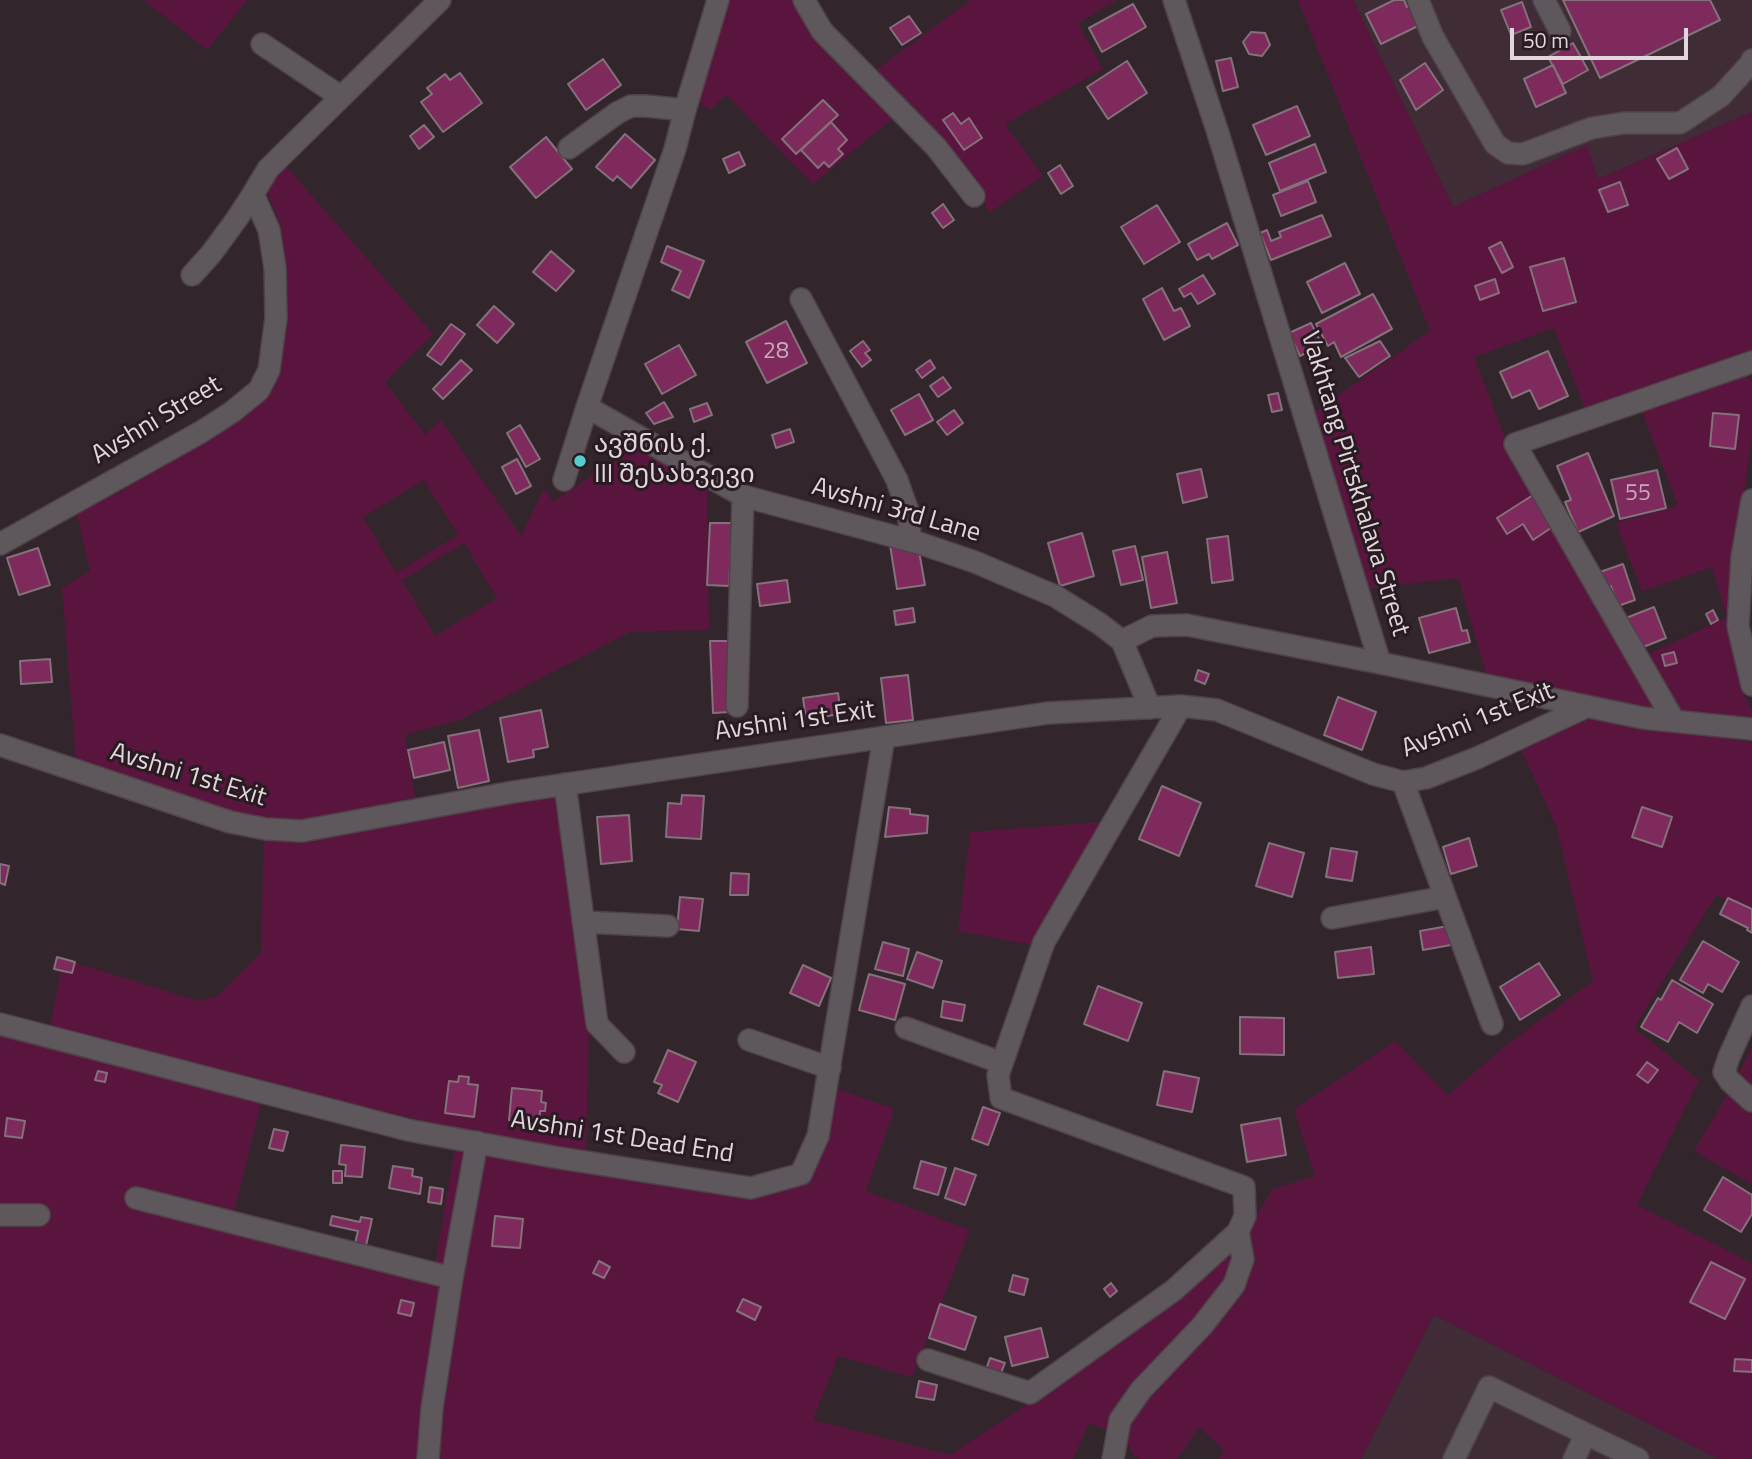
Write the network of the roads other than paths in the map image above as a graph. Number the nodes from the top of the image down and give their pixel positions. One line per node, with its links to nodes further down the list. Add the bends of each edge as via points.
1 (440, 0): 10 (street)
2 (718, 0): 11 (street)
3 (804, 0): 14 (street, via 822,31 936,147)
4 (1174, 0): 25 (street, Vakhtang Pirtskhalava Street)
5 (1418, 0): 9 (street, via 1433,37 1495,144 1508,152 1523,154 1592,128 1680,123 1721,96)
6 (1545, 0): 7 (street)
7 (1560, 31)
8 (262, 44): 10 (street)
9 (1752, 60)
10 (341, 97): 13 (street, via 268,169)
11 (685, 110): 12 (street, via 631,107); 18 (street)
12 (569, 148)
13 (253, 194): 15 (street); 23 (street, Avshni Street, via 269,230 275,268 270,370 258,390 201,432)
14 (974, 196)
15 (192, 275)
16 (801, 299): 22 (street, via 897,480 909,514)
17 (1752, 362): 31 (street, via 1515,444)
18 (587, 407): 19 (street); 20 (street, Avshni 3rd Lane)
19 (564, 480)
20 (743, 496): 22 (street, Avshni 3rd Lane); 27 (street)
21 (1752, 500): 26 (street, via 1742,557 1738,626)
22 (910, 541): 24 (street, Avshni 3rd Lane, via 1055,596)
23 (0, 544)
24 (1122, 641): 25 (street, via 1152,626 1187,625); 30 (street)
25 (1380, 663): 29 (street, Vakhtang Pirtskhalava Street)
26 (1752, 685)
27 (737, 706)
28 (1181, 706): 30 (street, Avshni 1st Exit); 35 (street, Avshni 1st Exit, via 1217,710); 47 (street, via 1044,942)
29 (1586, 706): 31 (street, Vakhtang Pirtskhalava Street); 35 (street, Avshni 1st Exit, via 1477,758)
30 (1150, 708): 33 (street, Avshni 1st Exit, via 1048,713)
31 (1674, 721): 32 (street, Vakhtang Pirtskhalava Street)
32 (1752, 729)
33 (884, 737): 36 (street, Avshni 1st Exit); 48 (street, Avshni 1st Dead End)
34 (0, 745): 36 (street, Avshni 1st Exit, via 229,822 266,829 302,831)
35 (1403, 782): 37 (street)
36 (565, 784): 39 (street)
37 (1445, 897): 38 (street); 43 (street)
38 (1332, 918)
39 (583, 922): 40 (street); 46 (street, via 597,1024)
40 (667, 926)
41 (1752, 1006): 49 (street, via 1724,1072)
42 (0, 1024): 50 (street, Avshni 1st Dead End, via 408,1130)
43 (1492, 1024)
44 (906, 1028): 47 (street)
45 (749, 1040): 48 (street)
46 (624, 1052)
47 (1002, 1063): 54 (street, via 998,1075 1001,1098 1244,1187 1245,1216)
48 (830, 1068): 50 (street, Avshni 1st Dead End, via 818,1136 801,1174 751,1188)
49 (1752, 1101)
50 (477, 1142): 55 (street)
51 (136, 1198): 55 (street)
52 (0, 1215): 53 (street)
53 (39, 1215)
54 (1238, 1232): 56 (street, via 1174,1290 1030,1393); 59 (street, via 1243,1259 1234,1285 1120,1420)
55 (452, 1278): 58 (street)
56 (928, 1360)
57 (1586, 1434): 60 (street, via 1494,1378); 61 (street); 62 (street)
58 (428, 1459)
59 (1113, 1459)
60 (1454, 1459)
61 (1574, 1459)
62 (1638, 1459)

